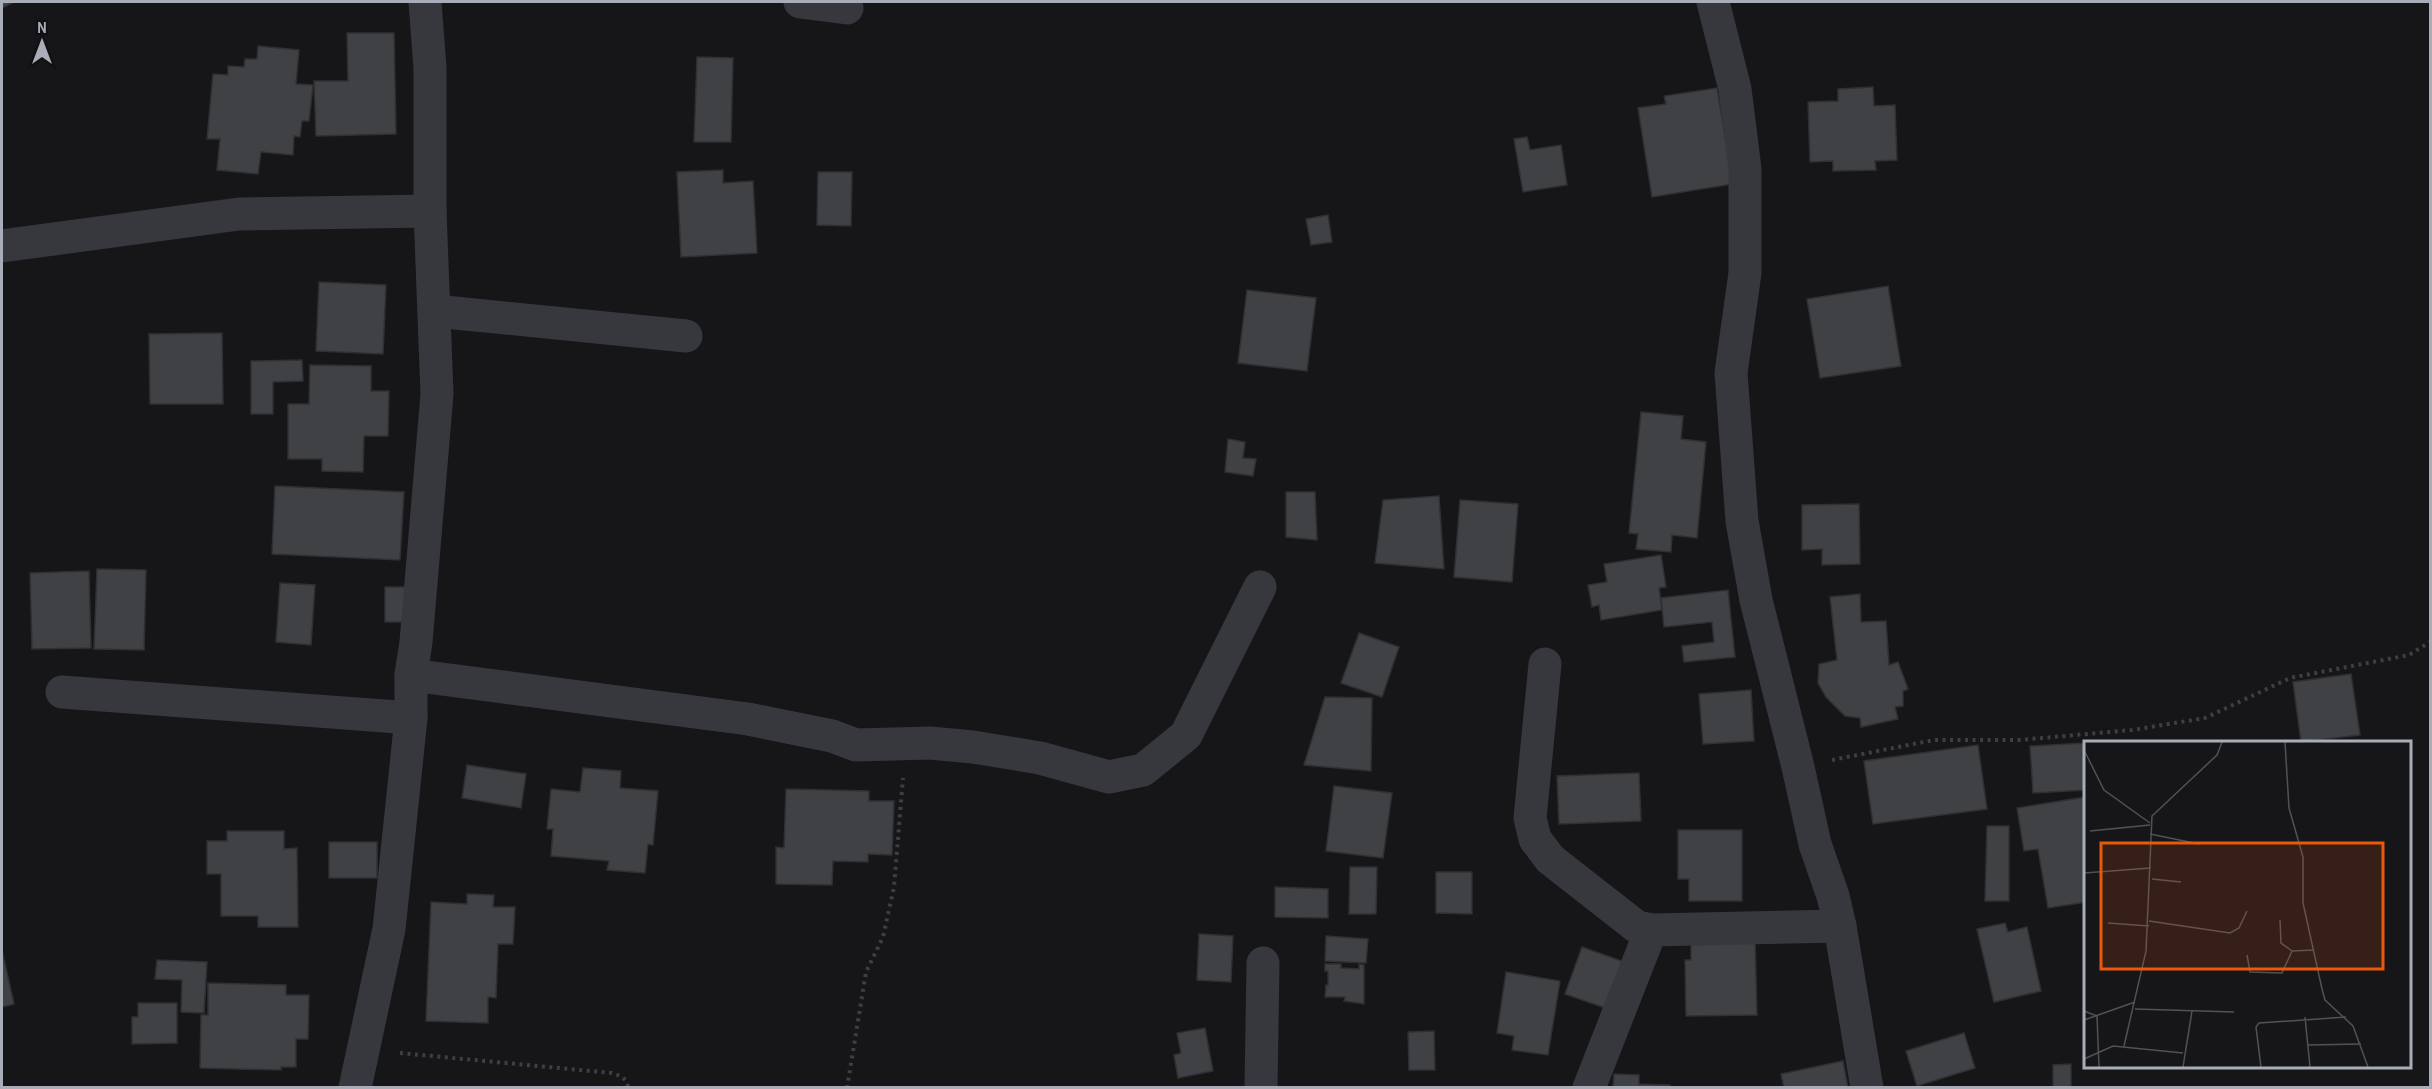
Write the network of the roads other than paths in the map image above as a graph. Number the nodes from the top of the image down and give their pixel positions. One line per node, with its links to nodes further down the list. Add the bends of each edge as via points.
1 (425, 2): 5 (street, via 430,68)
2 (800, 2): 4 (street)
3 (1713, 2): 14 (street, via 1735,89 1745,169 1745,273 1731,373 1742,520 1756,600 1815,844)
4 (847, 8)
5 (430, 211): 6 (street, via 239,213); 7 (street)
6 (2, 246)
7 (435, 311): 8 (street); 11 (street, via 437,394)
8 (686, 336)
9 (1260, 587): 11 (street, via 1186,735 1143,770 1109,777 1018,754 954,745 856,745 832,736 748,719)
10 (1545, 664): 15 (street, via 1530,818 1535,839 1558,866 1637,927)
11 (411, 675): 13 (street)
12 (63, 692): 13 (street)
13 (411, 718): 17 (street, via 389,929)
14 (1840, 926): 15 (street); 20 (street)
15 (1651, 930): 19 (street)
16 (1263, 963): 18 (street)
17 (355, 1088)
18 (1261, 1088)
19 (1589, 1088)
20 (1867, 1088)

